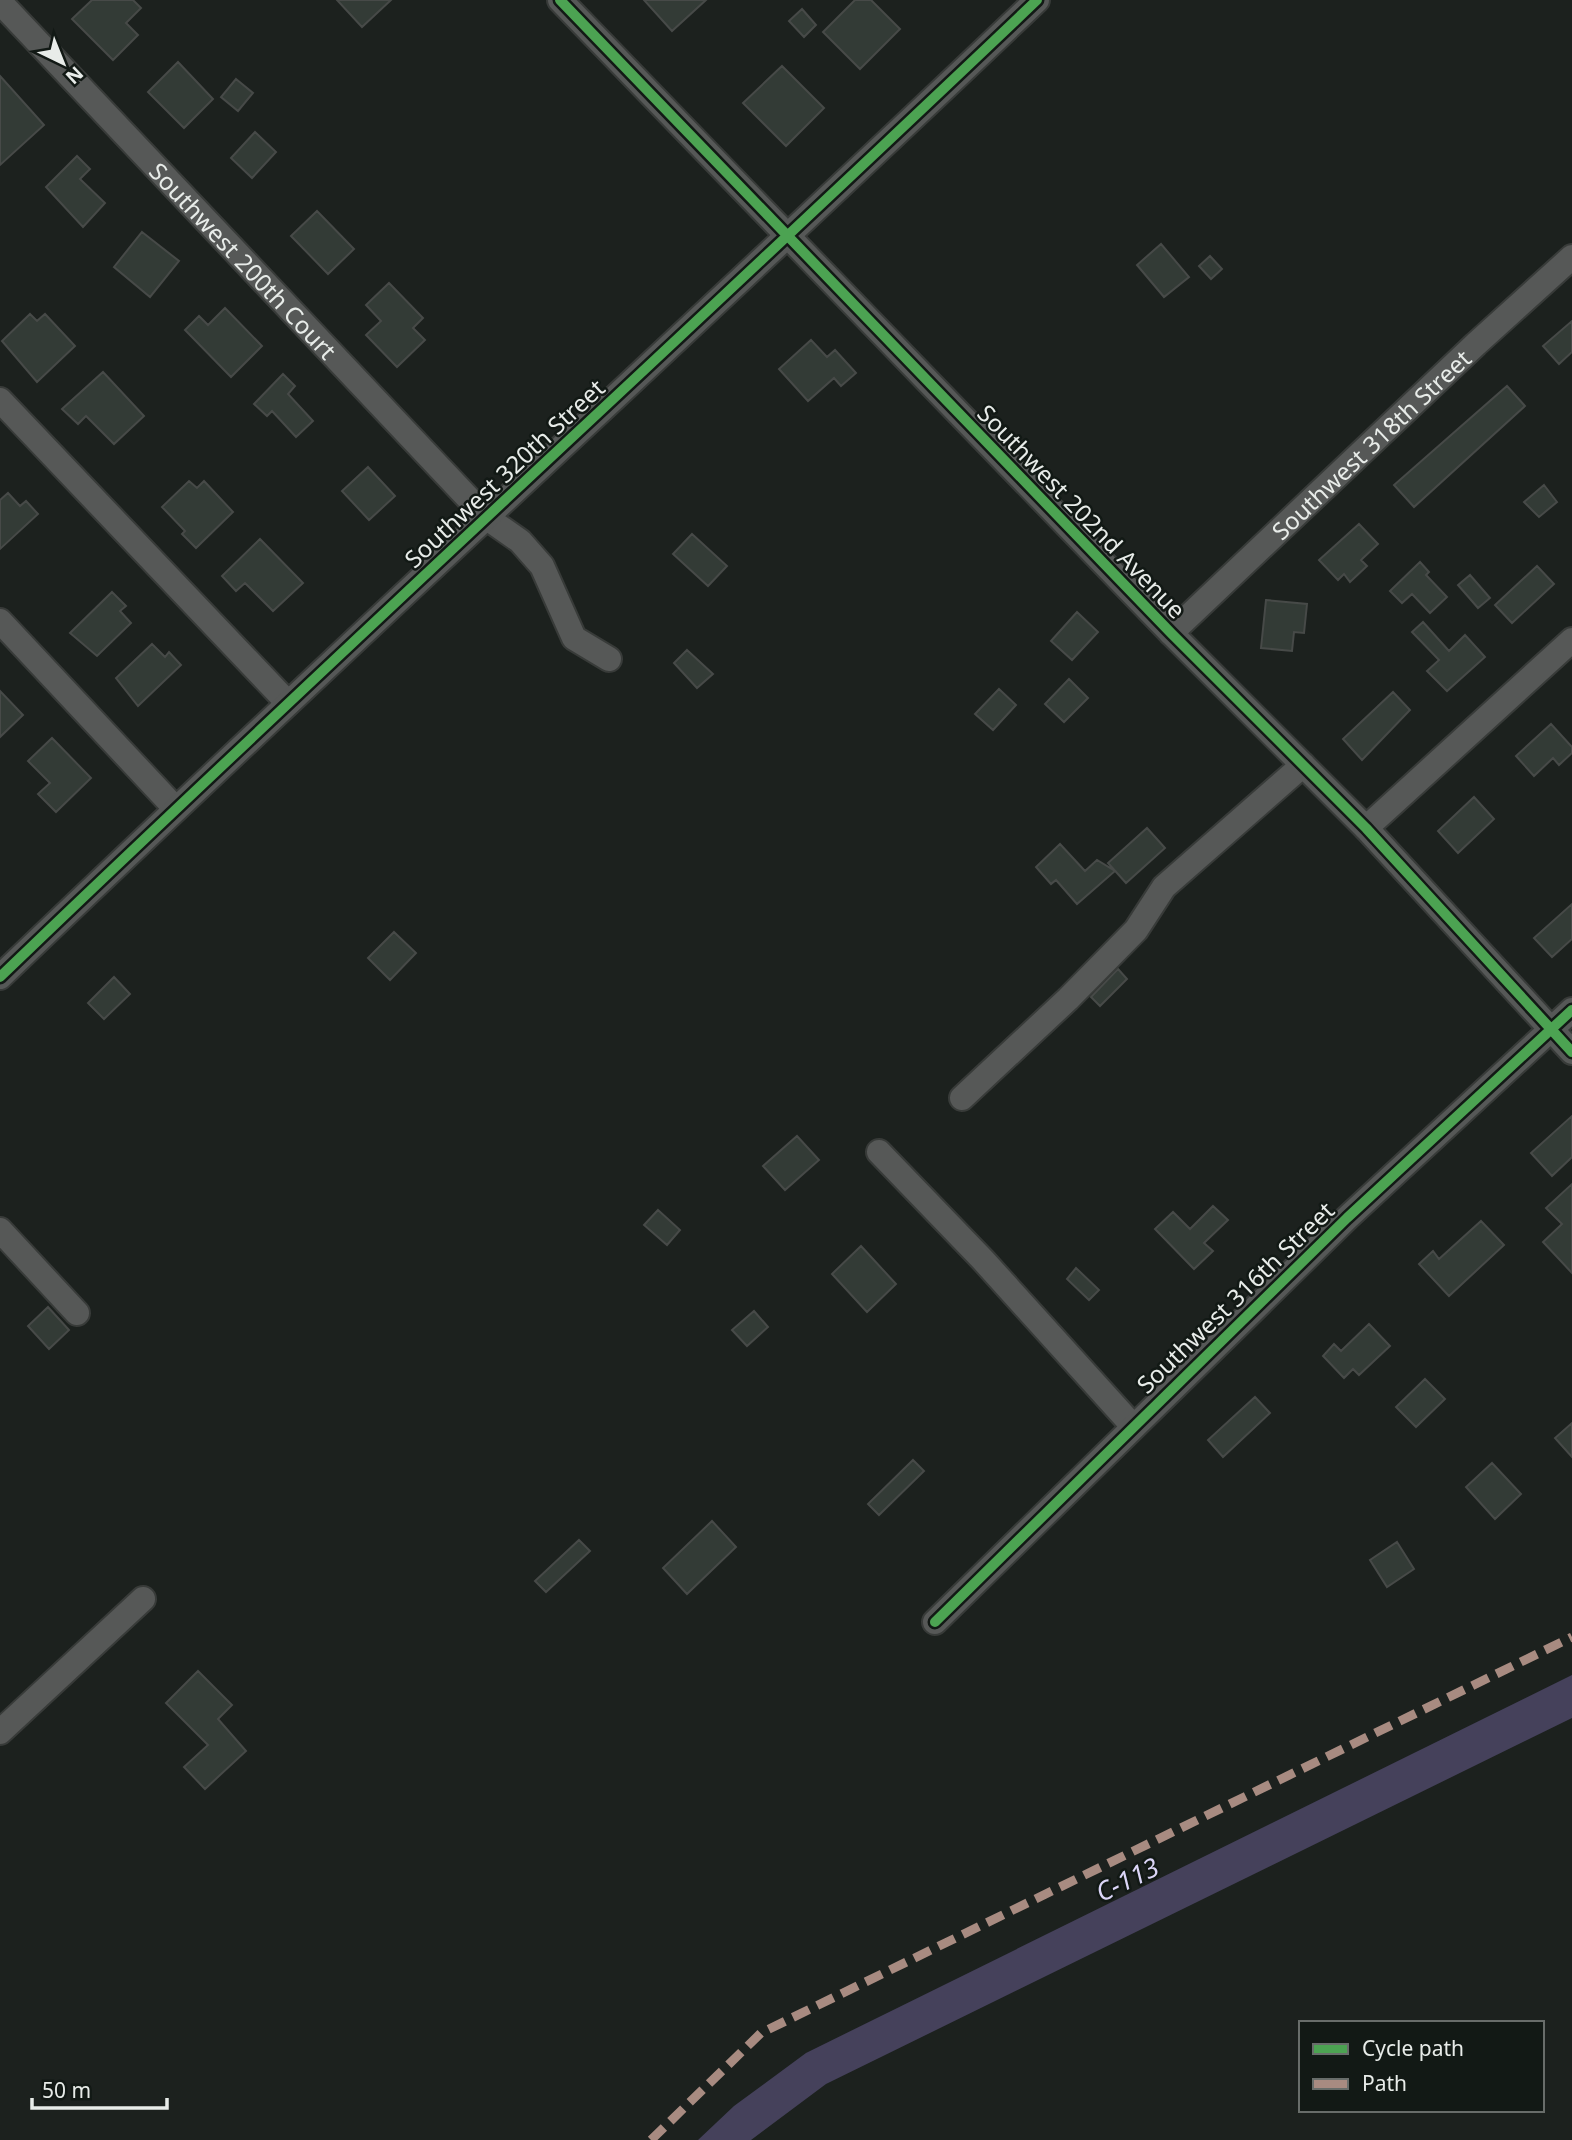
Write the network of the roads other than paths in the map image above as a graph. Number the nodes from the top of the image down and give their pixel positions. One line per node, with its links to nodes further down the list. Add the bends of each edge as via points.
1 (1037, 0): 4 (street, Southwest 320th Street)
2 (0, 2): 7 (street, Southwest 200th Court)
3 (577, 5): 4 (street, Southwest 202nd Avenue)
4 (788, 238): 7 (street, Southwest 320th Street); 9 (street, Southwest 202nd Avenue)
5 (1572, 257): 9 (street, Southwest 318th Street)
6 (0, 400): 12 (street)
7 (486, 518): 11 (street, Southwest 200th Court, via 520,541 542,566 574,638); 12 (street, Southwest 320th Street)
8 (0, 621): 14 (street)
9 (1171, 633): 13 (street, Southwest 202nd Avenue)
10 (1572, 640): 15 (street)
11 (609, 659)
12 (288, 703): 14 (street, Southwest 320th Street)
13 (1303, 765): 15 (street, Southwest 202nd Avenue); 20 (street, via 1164,887 1136,930)
14 (175, 808): 16 (street, Southwest 320th Street)
15 (1366, 828): 18 (street, Southwest 202nd Avenue)
16 (0, 977)
17 (1572, 1010): 18 (street, Southwest 316th Street)
18 (1551, 1030): 19 (street, Southwest 202nd Avenue); 24 (street, Southwest 316th Street)
19 (1572, 1052)
20 (962, 1098)
21 (879, 1152): 24 (street)
22 (0, 1230): 23 (street)
23 (77, 1313)
24 (1132, 1425): 26 (street, Southwest 316th Street, via 1096,1467)
25 (143, 1599): 27 (street)
26 (935, 1622)
27 (0, 1732)

